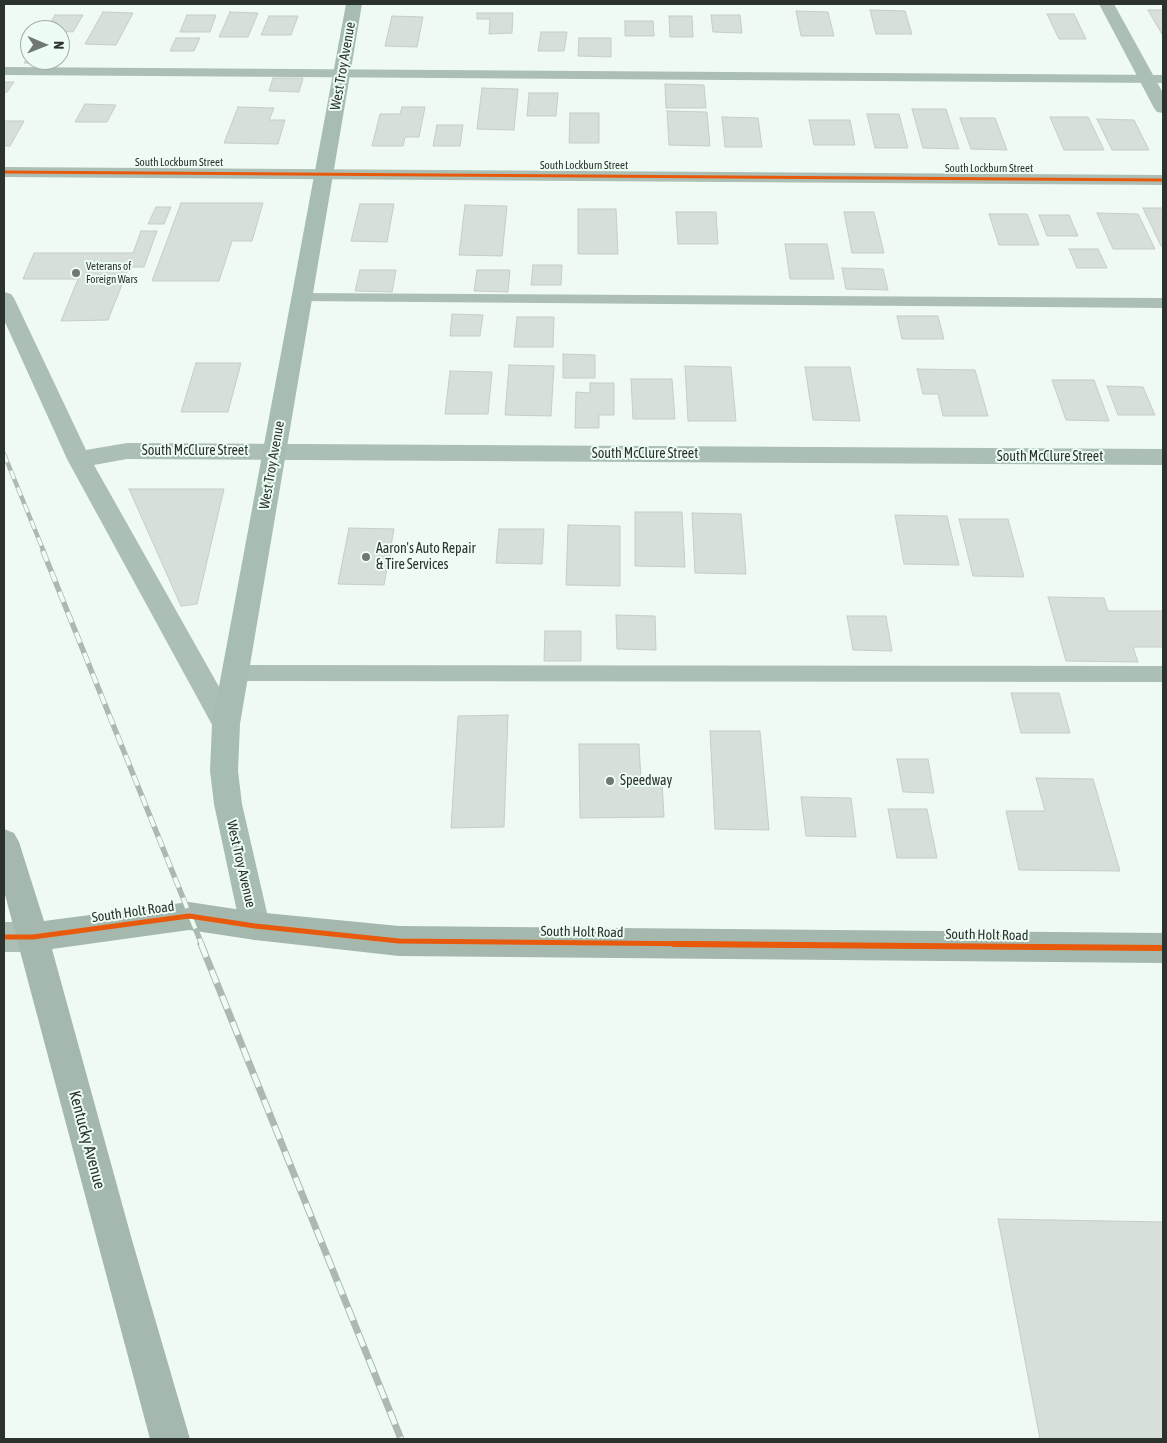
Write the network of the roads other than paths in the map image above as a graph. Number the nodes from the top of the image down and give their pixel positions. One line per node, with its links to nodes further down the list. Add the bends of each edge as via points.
1 (354, 4): 4 (street, West Troy Avenue)
2 (1106, 4): 5 (street)
3 (4, 71): 4 (lane)
4 (342, 73): 5 (lane); 8 (street, West Troy Avenue)
5 (1155, 79): 6 (street)
6 (1163, 108)
7 (4, 172): 8 (street, South Lockburn Street)
8 (323, 174): 9 (street, South Lockburn Street); 11 (street, West Troy Avenue)
9 (1163, 180)
10 (4, 298): 15 (street)
11 (301, 298): 12 (lane); 13 (street, West Troy Avenue)
12 (1163, 303)
13 (274, 452): 14 (street, South McClure Street); 15 (street, South McClure Street, via 127,451); 16 (street, West Troy Avenue)
14 (1163, 458)
15 (79, 459): 18 (street)
16 (235, 673): 17 (lane); 18 (street, West Troy Avenue)
17 (1163, 674)
18 (226, 724): 20 (street, West Troy Avenue, via 224,770 228,804)
19 (4, 842): 21 (main road, Kentucky Avenue)
20 (255, 926): 21 (main road, South Holt Road, via 189,916); 22 (main road, South Holt Road, via 399,940)
21 (18, 937): 23 (main road, Kentucky Avenue, via 114,1240)
22 (1163, 948)
23 (170, 1439)

